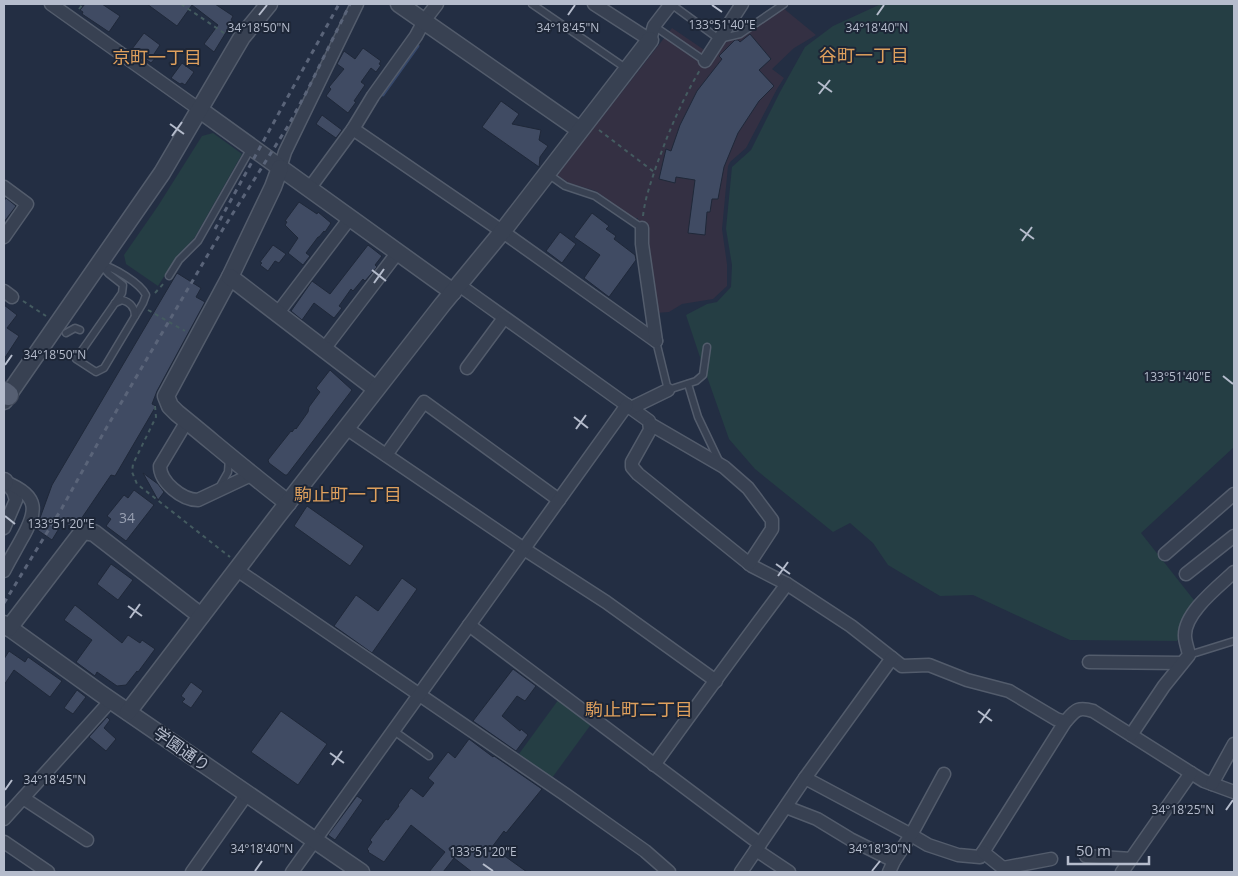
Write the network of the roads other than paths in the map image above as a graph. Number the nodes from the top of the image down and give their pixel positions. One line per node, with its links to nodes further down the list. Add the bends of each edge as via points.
1 (51, 4): 16 (street)
2 (269, 4): 16 (street, via 239,44)
3 (357, 4): 20 (street)
4 (398, 4): 11 (street)
5 (437, 4): 11 (street)
6 (532, 4): 15 (lane)
7 (594, 4): 12 (street)
8 (671, 4): 12 (street); 13 (lane)
9 (742, 4): 13 (street)
10 (784, 4): 13 (lane, via 740,34)
11 (424, 21): 17 (street); 18 (street)
12 (652, 33): 14 (lane); 15 (street)
13 (719, 39): 14 (street)
14 (705, 61)
15 (627, 69): 17 (street)
16 (200, 110): 19 (street); 29 (street)
17 (586, 128): 21 (street)
18 (353, 129): 23 (street); 26 (street)
19 (251, 148): 20 (street); 30 (lane, via 198,240)
20 (280, 168): 23 (street); 31 (street)
21 (547, 173): 25 (lane, via 566,186 595,196); 26 (street)
22 (4, 187): 27 (street, via 27,204)
23 (309, 189): 24 (street)
24 (350, 218): 28 (street); 34 (street)
25 (642, 228): 39 (street)
26 (502, 232): 32 (street); 39 (street)
27 (4, 236)
28 (398, 252): 32 (street); 41 (street)
29 (100, 264): 33 (lane, via 123,285 122,293); 35 (lane, via 113,267 145,293); 46 (street)
30 (168, 276)
31 (230, 277): 34 (street); 48 (street, via 166,396 170,406)
32 (456, 288): 36 (street); 44 (street)
33 (112, 306): 35 (lane, via 125,300 133,307); 35 (lane, via 76,359 93,371 100,372 104,368)
34 (278, 314): 41 (street)
35 (136, 316)
36 (504, 318): 42 (street); 47 (street)
37 (80, 330): 38 (lane, via 75,328)
38 (66, 333)
39 (656, 341): 45 (lane)
40 (707, 348): 43 (lane, via 703,375)
41 (324, 349): 44 (street)
42 (467, 368)
43 (688, 384): 45 (lane); 53 (lane, via 698,417)
44 (376, 389): 50 (street)
45 (668, 390): 47 (street)
46 (5, 396)
47 (629, 407): 49 (street); 58 (street)
48 (187, 421): 51 (street); 56 (street, via 160,466 163,479 191,500)
49 (650, 424): 53 (street); 65 (street, via 632,462 634,471)
50 (346, 428): 52 (street); 59 (street)
51 (228, 454): 54 (street); 56 (lane, via 228,472)
52 (386, 455): 58 (street, via 424,402); 62 (street)
53 (720, 464): 65 (street, via 748,488 772,520 772,529)
54 (251, 476): 56 (street); 59 (street)
55 (5, 482): 60 (street, via 16,500); 66 (street, via 31,500 33,515)
56 (218, 490)
57 (1234, 494): 63 (street)
58 (559, 500): 62 (street)
59 (288, 503): 64 (street)
60 (4, 528)
61 (1234, 536): 68 (street)
62 (524, 549): 71 (street); 77 (street, via 606,602)
63 (1165, 554)
64 (235, 564): 70 (street); 78 (street)
65 (749, 564): 69 (street)
66 (4, 571)
67 (1234, 572): 75 (street, via 1209,595 1187,623)
68 (1186, 574)
69 (787, 584): 74 (street, via 851,626); 77 (street)
70 (201, 616): 72 (street, via 94,533 83,531); 80 (street)
71 (469, 625): 78 (street); 86 (street)
72 (6, 629): 79 (street, 学園通り)
73 (1234, 641): 75 (lane)
74 (892, 658): 81 (street, via 903,667 924,664 1009,691); 89 (street)
75 (1186, 659): 76 (street); 83 (street)
76 (1090, 662)
77 (716, 681): 86 (street)
78 (420, 696): 82 (street); 110 (street, via 645,851)
79 (110, 700): 80 (street, 学園通り); 93 (street)
80 (128, 712): 92 (street, 学園通り)
81 (1065, 722): 83 (street, via 1074,711 1085,709); 101 (street)
82 (394, 731): 85 (lane); 98 (street)
83 (1131, 735): 87 (street)
84 (1234, 744): 90 (street)
85 (429, 756)
86 (654, 766): 100 (street)
87 (1191, 773): 90 (street); 104 (street)
88 (944, 774): 96 (street)
89 (805, 778): 94 (street); 96 (street)
90 (1212, 784): 91 (street)
91 (1234, 792)
92 (247, 794): 98 (street, 学園通り); 107 (street)
93 (23, 798): 95 (street); 97 (street)
94 (786, 807): 100 (street); 105 (street, via 817,820)
95 (4, 819)
96 (911, 835): 101 (street, via 928,845 958,855 980,857); 105 (street)
97 (88, 840)
98 (314, 840): 108 (street); 109 (street, 学園通り)
99 (4, 842): 106 (street)
100 (758, 847): 111 (street); 112 (street)
101 (983, 852): 103 (street, via 1003,868)
102 (1086, 856): 104 (street)
103 (1051, 859)
104 (1131, 859): 113 (street)
105 (892, 867)
106 (48, 872)
107 (192, 872)
108 (292, 872)
109 (361, 872)
110 (669, 872)
111 (741, 872)
112 (789, 872)
113 (1122, 872)

